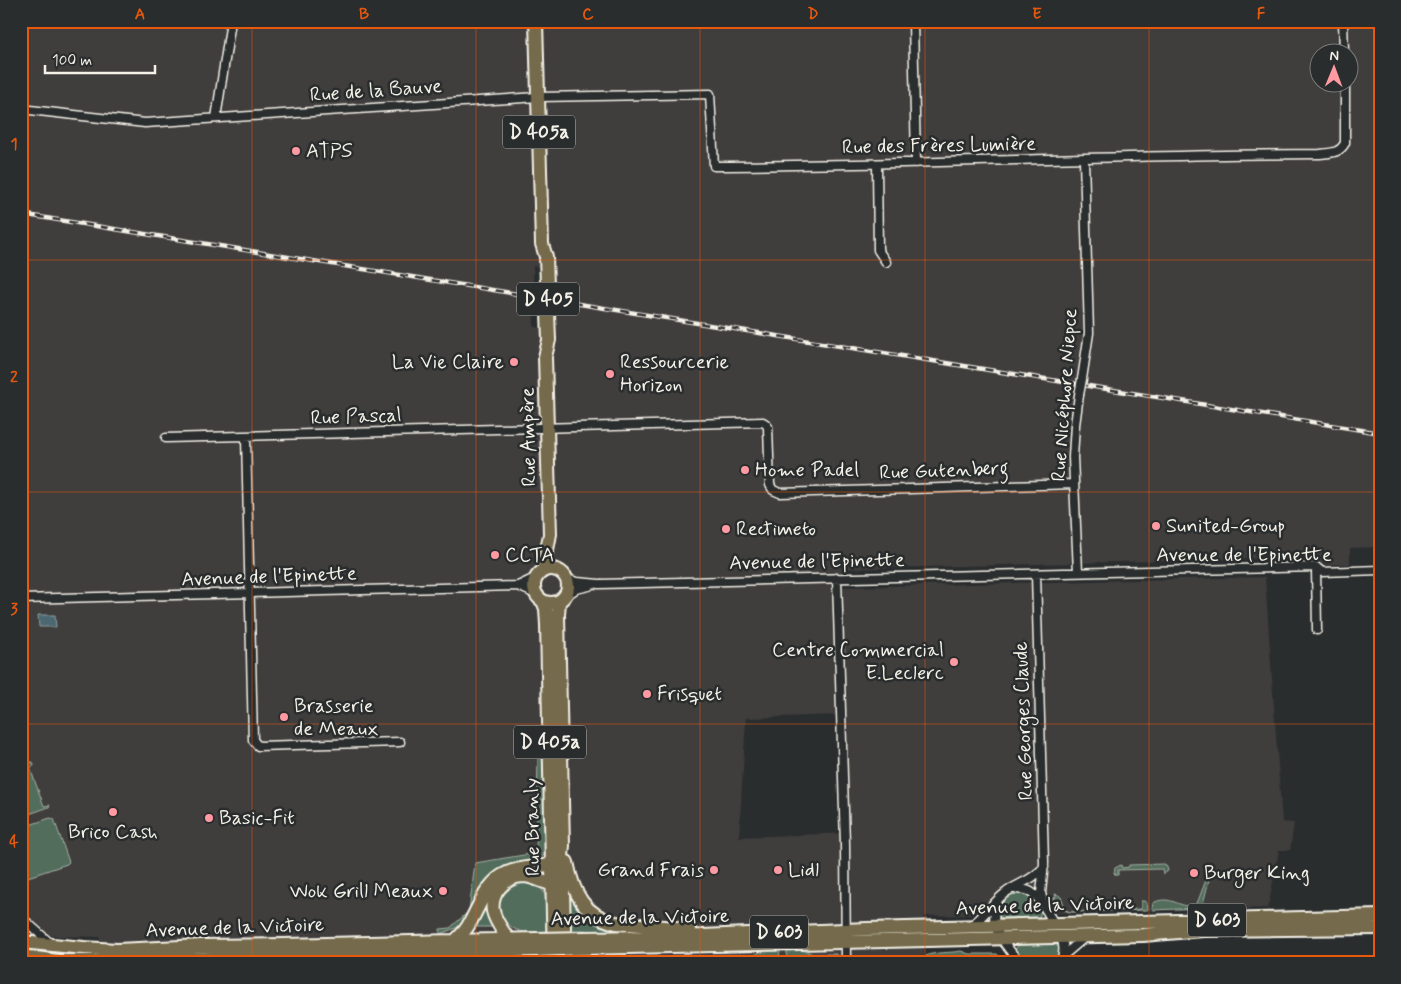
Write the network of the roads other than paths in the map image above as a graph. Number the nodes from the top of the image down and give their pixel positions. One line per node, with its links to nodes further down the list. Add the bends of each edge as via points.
1 (231, 21): 9 (street)
2 (536, 21): 7 (main road, D 405a)
3 (913, 21): 11 (street)
4 (1343, 21): 5 (street)
5 (1344, 42)
6 (1345, 92): 10 (street, Rue des Frères Lumière, via 1345,143 1337,152)
7 (538, 98): 9 (street, Rue de la Bauve); 12 (street, Rue des Frères Lumière, via 710,94 714,166); 13 (main road, D 405a)
8 (21, 109): 9 (street, Rue de la Bauve, via 145,123)
9 (216, 118)
10 (1084, 159): 11 (street, Rue des Frères Lumière); 18 (street, Rue Nicéphore Niepce, bridge, via 1089,333 1074,433)
11 (916, 163): 12 (street, Rue des Frères Lumière)
12 (878, 164): 14 (street, via 878,250)
13 (543, 257): 15 (main road, Rue Ampère / D 405, bridge)
14 (886, 262)
15 (547, 428): 16 (street, Rue Pascal); 18 (street, Rue Gutenberg, via 762,422 768,427 770,485 780,493); 19 (main road, Rue Ampère)
16 (246, 436): 17 (street, Rue Pascal); 29 (street)
17 (166, 438)
18 (1074, 484): 22 (street, Rue Nicéphore Niepce)
19 (550, 534): 23 (main road, Rue Ampère); 25 (main road, Rue Ampère)
20 (1316, 567): 21 (street, Avenue de l'Epinette, via 1322,572); 22 (street, Avenue de l'Epinette); 33 (street)
21 (1380, 570)
22 (1078, 572): 24 (street, Avenue de l'Epinette)
23 (540, 574): 25 (main road, via 554,569); 28 (street, Avenue de l'Epinette); 30 (main road, via 534,586)
24 (1036, 574): 26 (street, Avenue de l'Epinette); 37 (street, Rue Georges Claude)
25 (563, 575): 27 (street, Avenue de l'Epinette, via 577,582); 31 (main road, via 568,589)
26 (837, 578): 27 (street, Avenue de l'Epinette); 49 (street)
27 (599, 584): 31 (street, Avenue de l'Epinette, via 583,586)
28 (518, 586): 29 (street, Avenue de l'Epinette); 30 (street, Avenue de l'Epinette)
29 (249, 594): 32 (street, Avenue de l'Epinette); 34 (street, via 253,740 258,746)
30 (540, 597): 31 (main road, via 548,603); 36 (main road, Rue Branly / D 405a, via 546,609 547,625)
31 (562, 599): 35 (main road, Rue Branly / D 405a, via 558,615)
32 (21, 600)
33 (1317, 630)
34 (400, 742)
35 (563, 845): 48 (main road, via 580,899 596,916 616,923 717,929); 66 (main road, Rue Branly / D 405a)
36 (553, 864): 38 (main road, Rue Branly / D 405a); 54 (main road, via 508,872 496,879 467,928)
37 (1044, 867): 39 (street, via 1032,879); 41 (street, Rue Georges Claude, via 1041,893)
38 (553, 884): 52 (main road, via 523,876 509,880 499,888 494,895 493,911); 65 (main road, Rue Branly / D 405a)
39 (1013, 889): 40 (street); 41 (street, via 1031,892)
40 (996, 902): 45 (street); 46 (street)
41 (1044, 906): 44 (street)
42 (1380, 916): 44 (main road, Avenue de la Victoire / D 603)
43 (21, 917): 58 (street)
44 (1054, 924): 46 (main road, Avenue de la Victoire / D 603); 51 (street)
45 (971, 926): 46 (main road, Avenue de la Victoire / D 603); 49 (main road, Avenue de la Victoire / D 603)
46 (995, 926): 53 (street)
47 (1380, 928): 50 (main road, Avenue de la Victoire / D 603, via 1203,930)
48 (740, 934): 49 (main road, Avenue de la Victoire / D 603); 56 (main road, Avenue de la Victoire / D 603, via 601,939)
49 (846, 936): 53 (main road, Avenue de la Victoire / D 603); 56 (main road, Avenue de la Victoire / D 603, via 755,944); 67 (street)
50 (1086, 936): 51 (main road, Avenue de la Victoire / D 603); 60 (street)
51 (1061, 937): 53 (main road, Avenue de la Victoire / D 603); 60 (street)
52 (508, 939): 54 (main road, Avenue de la Victoire / D 603); 57 (main road, Avenue de la Victoire / D 603)
53 (1002, 939): 68 (street)
54 (455, 941): 58 (main road, Avenue de la Victoire / D 603, via 131,949)
55 (21, 942): 58 (main road, Avenue de la Victoire / D 603)
56 (585, 943): 57 (main road, Avenue de la Victoire / D 603, bridge)
57 (538, 944): 59 (main road, Avenue de la Victoire / D 603)
58 (54, 945)
59 (476, 952): 62 (main road, Avenue de la Victoire / D 603); 64 (main road)
60 (1064, 955): 69 (street)
61 (21, 956): 63 (main road, Avenue de la Victoire / D 603)
62 (383, 958): 63 (main road, Avenue de la Victoire / D 603)
63 (89, 962)
64 (464, 963)
65 (554, 963)
66 (565, 963)
67 (846, 963)
68 (1020, 963)
69 (1060, 963)

